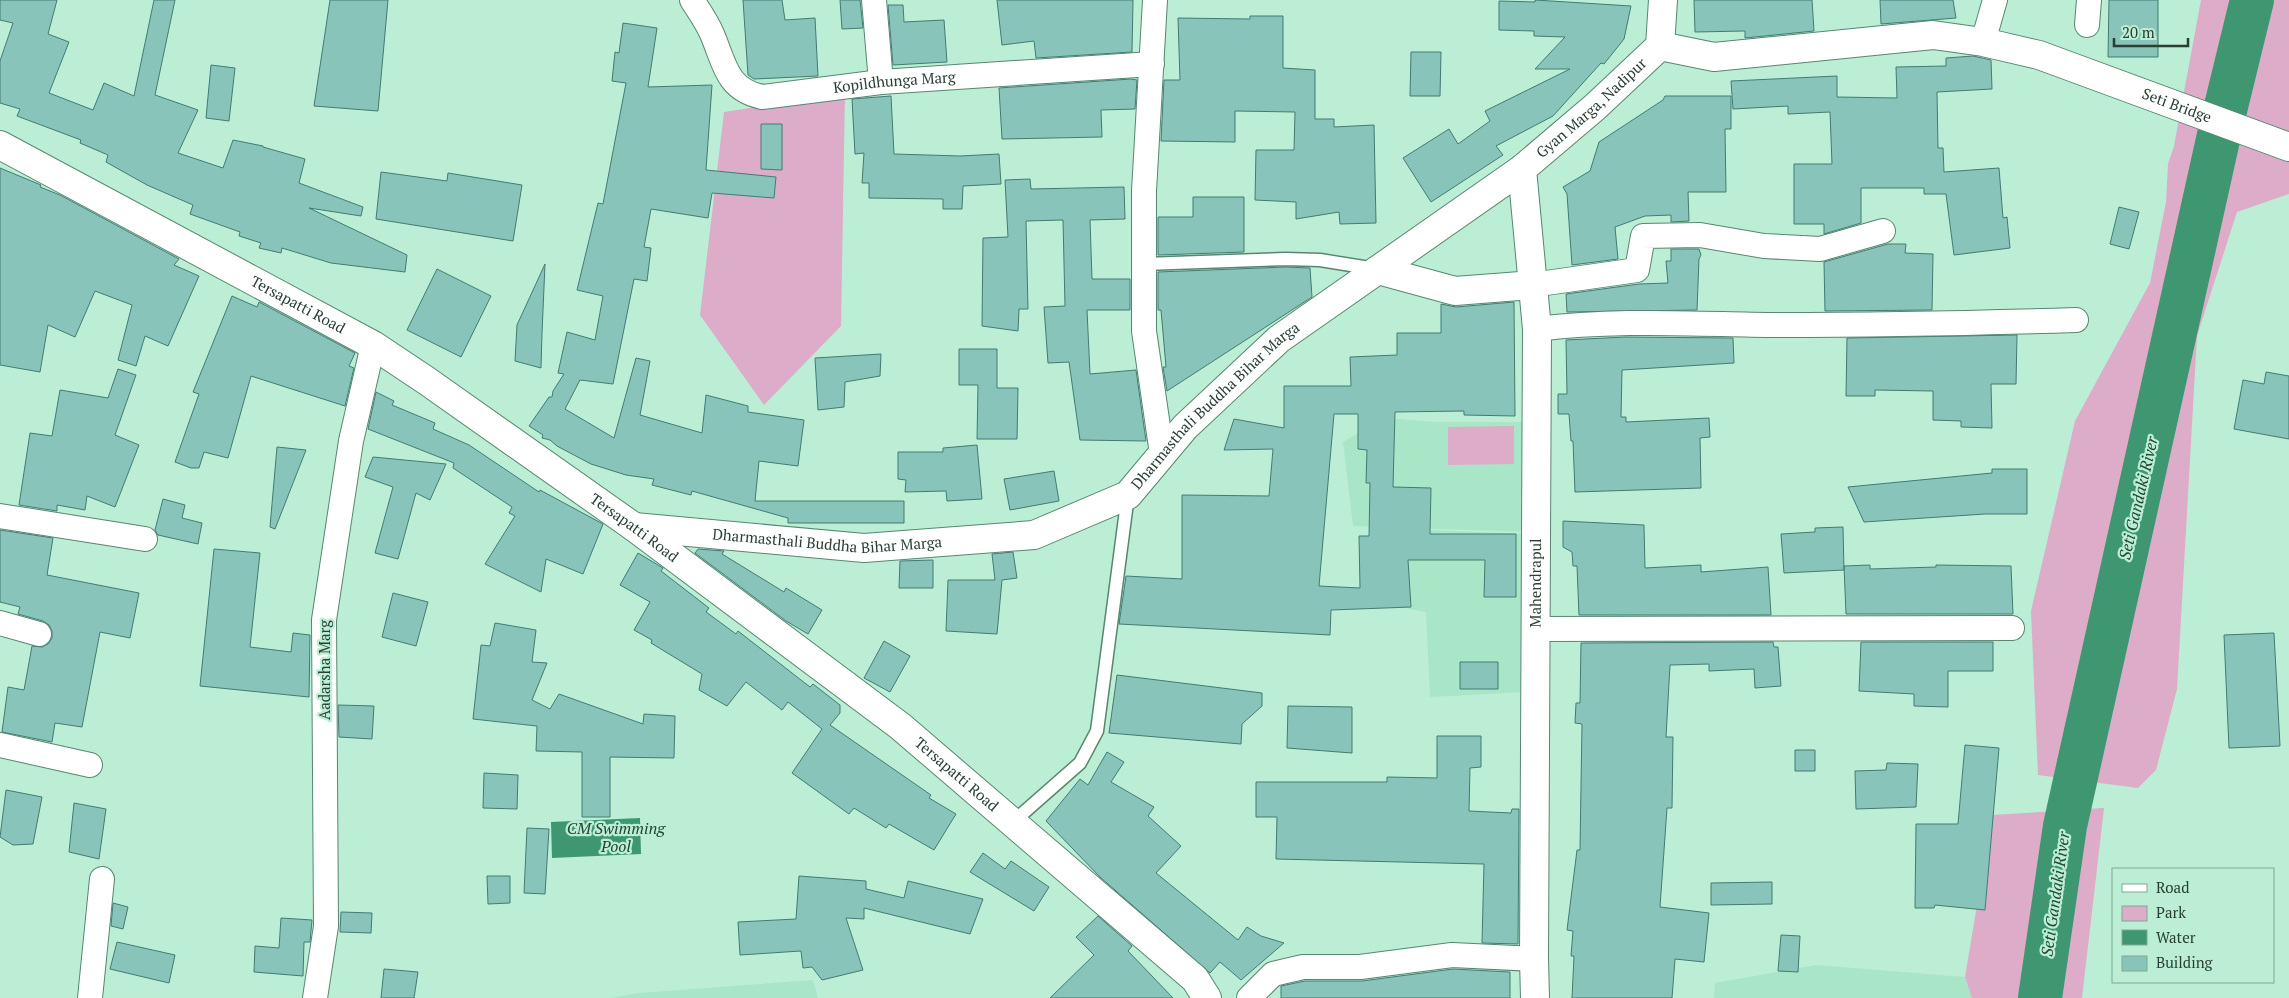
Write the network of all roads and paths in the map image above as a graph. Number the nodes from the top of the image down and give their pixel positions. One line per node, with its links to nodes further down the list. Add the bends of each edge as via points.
1 (692, 0): 11 (street, Kopildhunga Marg, via 711,32 730,78 746,93 762,97)
2 (874, 0): 11 (street)
3 (1155, 0): 10 (street)
4 (1663, 0): 9 (main road)
5 (1995, 0): 8 (street)
6 (2089, 0): 7 (street)
7 (2087, 25)
8 (1983, 42): 9 (main road, Seti Bridge, via 1933,35 1714,57); 13 (main road, Seti Bridge, via 2039,55)
9 (1660, 46): 14 (main road, Gyan Marga, Nadipur)
10 (1152, 64): 11 (street, Kopildhunga Marg); 16 (street, via 1144,191)
11 (881, 82)
12 (0, 145): 21 (main road, Tersapatti Road)
13 (2289, 147)
14 (1522, 169): 17 (main road, Dharmasthali Buddha Bihar Marga); 18 (main road, Mahendrapul)
15 (1883, 231): 18 (street, via 1820,248 1764,246 1700,236 1644,236 1637,270)
16 (1144, 264): 17 (lane, via 1320,260); 22 (street, via 1144,331)
17 (1378, 270): 18 (main road, via 1455,291); 22 (main road, Dharmasthali Buddha Bihar Marga, via 1279,339 1185,427)
18 (1532, 285): 20 (main road, Mahendrapul)
19 (2076, 320): 20 (street, via 1941,324 1640,324)
20 (1537, 329): 29 (main road, Mahendrapul)
21 (373, 345): 25 (main road, Tersapatti Road); 37 (street, Aadarsha Marg, via 351,441 324,620 326,926)
22 (1162, 454): 23 (main road, Dharmasthali Buddha Bihar Marga)
23 (1128, 494): 25 (main road, Dharmasthali Buddha Bihar Marga, via 1034,535 864,548); 33 (lane, via 1097,731 1080,763)
24 (0, 516): 26 (street)
25 (634, 527): 33 (main road, Tersapatti Road, via 900,726)
26 (145, 539)
27 (0, 623): 30 (street)
28 (2012, 628): 29 (street)
29 (1536, 629): 35 (main road, Mahendrapul)
30 (39, 634)
31 (0, 745): 32 (street)
32 (90, 765)
33 (1013, 822): 38 (main road, Tersapatti Road, via 1196,979)
34 (102, 879): 36 (street)
35 (1534, 959): 39 (street, via 1452,955 1360,967 1303,967 1272,974); 40 (main road, Mahendrapul)
36 (90, 998)
37 (315, 998)
38 (1207, 998)
39 (1249, 998)
40 (1535, 998)

